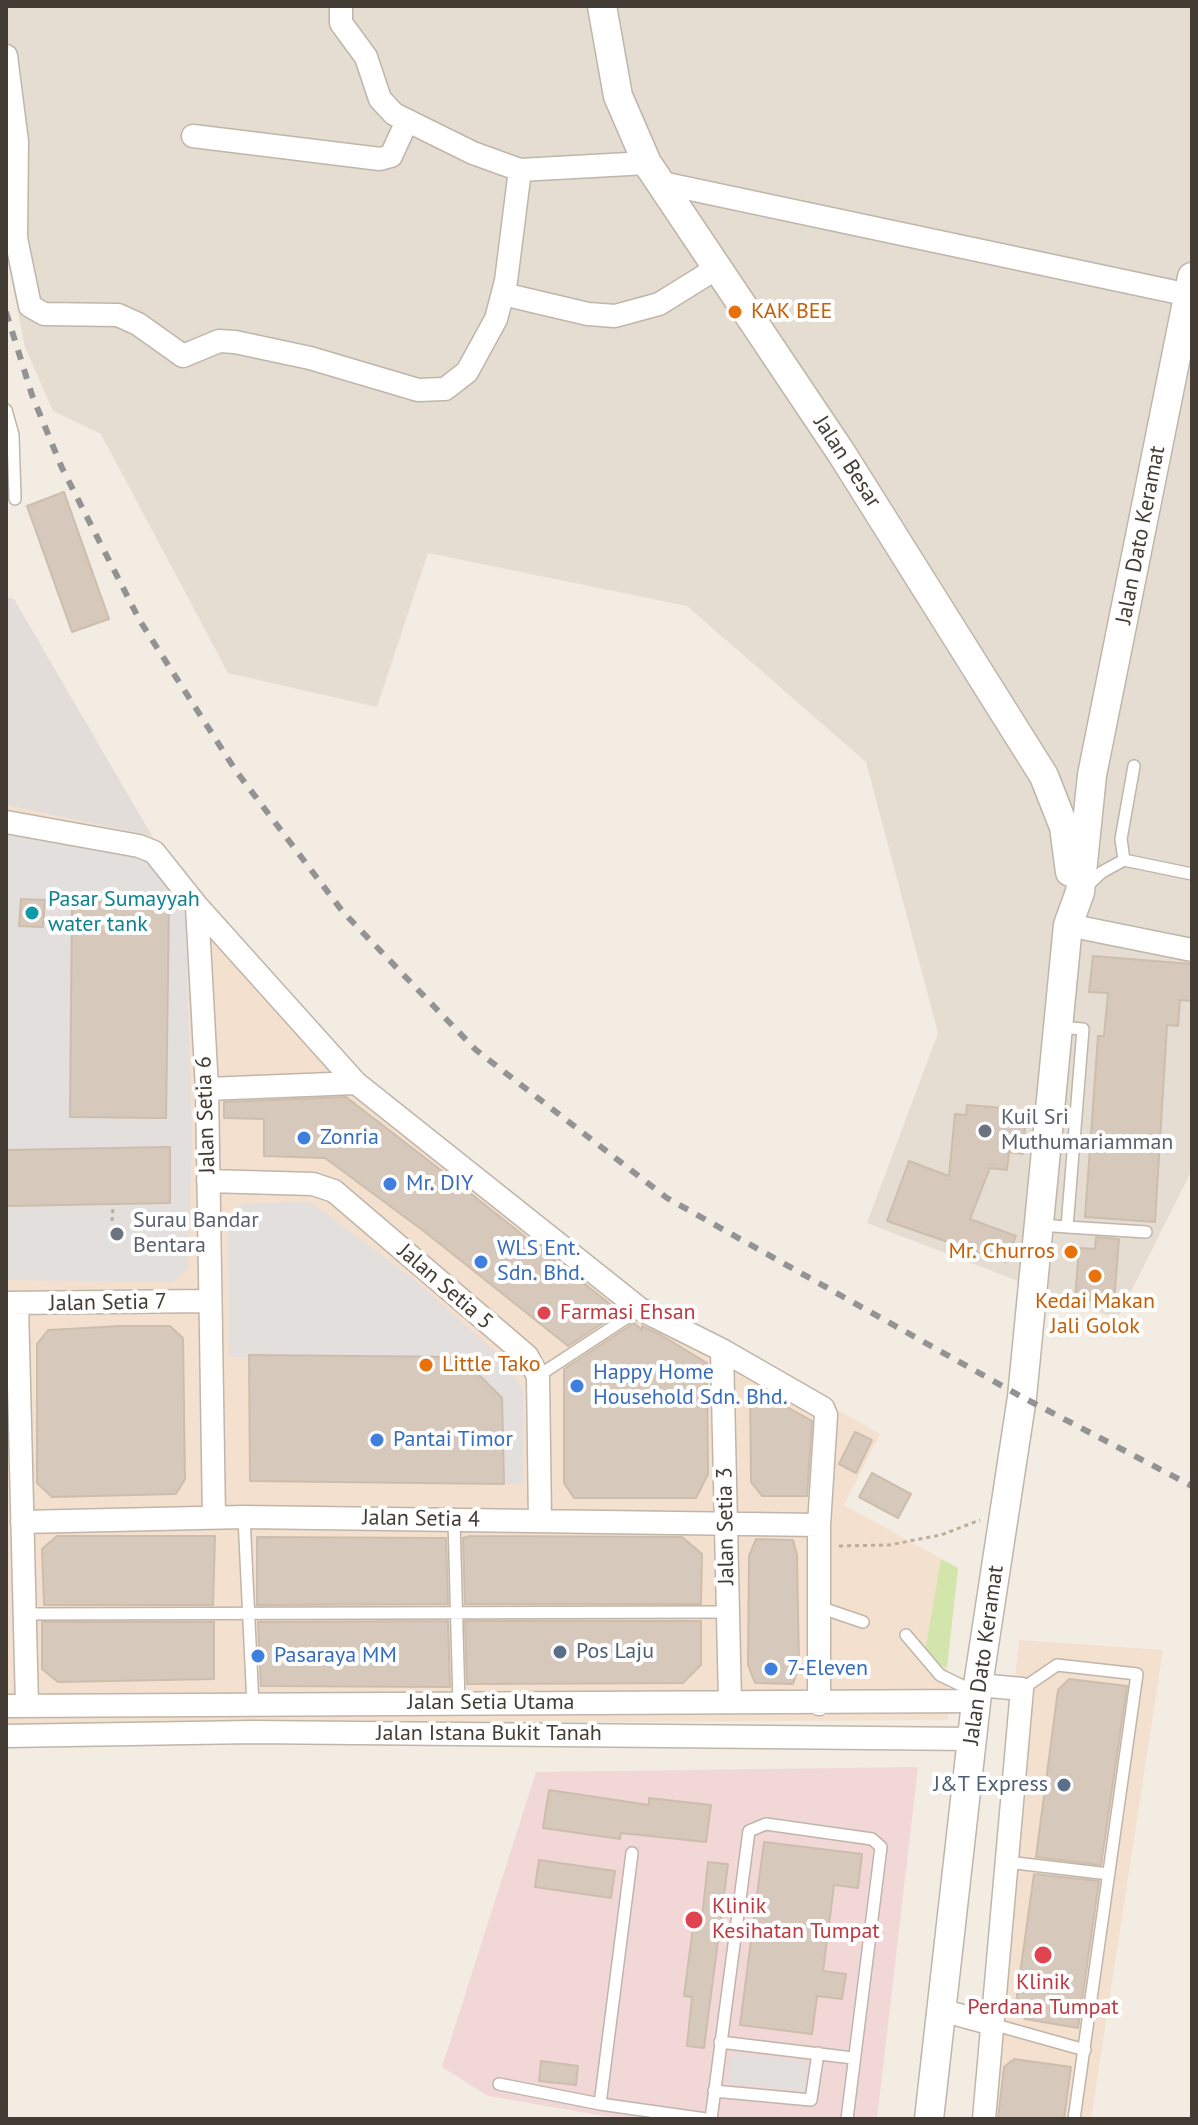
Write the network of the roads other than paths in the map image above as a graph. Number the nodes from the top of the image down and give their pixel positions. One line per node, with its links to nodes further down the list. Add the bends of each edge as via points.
1 (341, 6): 4 (street, via 341,23 366,57 382,103)
2 (602, 6): 7 (street, Jalan Besar, via 618,96)
3 (6, 56): 10 (street, via 17,142 16,238 29,305 35,312 118,315 183,356 219,341 235,342 437,391 473,363)
4 (407, 121): 5 (street, via 391,156 380,159); 6 (street)
5 (193, 136)
6 (520, 170): 7 (street); 10 (street)
7 (655, 173): 8 (street, Jalan Besar); 9 (street)
8 (717, 268): 10 (street, via 659,304 615,316); 15 (street, Jalan Besar, via 842,454)
9 (1191, 283): 14 (street, Jalan Dato Keramat)
10 (503, 294)
11 (6, 410): 12 (lane, via 13,435)
12 (15, 499)
13 (1134, 766): 17 (lane, via 1121,839)
14 (1092, 775): 15 (street, via 1076,789); 19 (street, Jalan Dato Keramat)
15 (1044, 776): 21 (street, Jalan Besar, via 1070,854)
16 (6, 822): 20 (street, via 154,852)
17 (1124, 860): 18 (lane); 19 (lane)
18 (1192, 874)
19 (1080, 892): 21 (street, Jalan Dato Keramat)
20 (197, 906): 23 (street); 24 (street, Jalan Setia 6)
21 (1068, 925): 22 (street); 26 (street, Jalan Dato Keramat, via 1057,1027)
22 (1192, 950)
23 (356, 1083): 24 (street); 30 (street)
24 (207, 1089): 25 (street, Jalan Setia 6)
25 (208, 1181): 28 (street, Jalan Setia 6); 32 (street, Jalan Setia 5, via 313,1184 334,1191 527,1356)
26 (1053, 1226): 27 (lane); 48 (street, Jalan Dato Keramat)
27 (1146, 1232)
28 (210, 1301): 29 (street, Jalan Setia 7); 33 (street, Jalan Setia 6)
29 (11, 1304): 37 (street)
30 (640, 1309): 31 (street); 32 (lane)
31 (722, 1350): 38 (street, Jalan Setia 3); 39 (street, via 825,1410)
32 (538, 1376): 36 (street)
33 (214, 1517): 34 (street, Jalan Setia 4); 37 (street, Jalan Setia 4)
34 (244, 1517): 35 (street, Jalan Setia 4); 42 (lane)
35 (454, 1520): 36 (street, Jalan Setia 4); 41 (lane)
36 (540, 1521): 38 (street, Jalan Setia 4)
37 (22, 1522): 44 (street)
38 (726, 1523): 39 (street, Jalan Setia 4); 43 (street, Jalan Setia 3)
39 (819, 1535): 40 (street)
40 (818, 1607): 45 (lane); 51 (street)
41 (456, 1611): 42 (lane); 43 (lane); 50 (lane)
42 (250, 1612): 44 (lane); 52 (lane)
43 (728, 1612): 49 (street, Jalan Setia 3)
44 (26, 1614): 53 (street)
45 (863, 1622)
46 (906, 1635): 48 (lane, via 940,1675)
47 (1022, 1689): 48 (street, Jalan Setia Utama); 57 (street); 58 (lane, via 1057,1665 1137,1674)
48 (977, 1693): 51 (street, Jalan Setia Utama); 55 (street, Jalan Dato Keramat)
49 (730, 1702): 50 (street, Jalan Setia Utama); 51 (street, Jalan Setia Utama)
50 (459, 1703): 52 (street, Jalan Setia Utama)
51 (819, 1704)
52 (253, 1705): 53 (street, Jalan Setia Utama)
53 (16, 1706)
54 (6, 1736): 55 (street, Jalan Istana Bukit Tanah, via 267,1732)
55 (972, 1739): 59 (street, Jalan Dato Keramat)
56 (632, 1853): 67 (lane)
57 (1007, 1862): 58 (lane); 60 (street)
58 (1109, 1874): 62 (lane)
59 (941, 2010): 60 (street); 70 (street, Jalan Dato Keramat)
60 (992, 2024): 62 (lane); 71 (street)
61 (720, 2042): 63 (lane); 64 (lane, via 749,1831 766,1824 872,1839 881,1847); 66 (lane)
62 (1085, 2050): 72 (lane)
63 (818, 2053): 64 (lane); 66 (lane, via 811,2100)
64 (853, 2058): 69 (lane)
65 (499, 2084): 67 (lane)
66 (714, 2091): 68 (lane)
67 (600, 2104): 68 (lane)
68 (708, 2119)
69 (847, 2119)
70 (929, 2119)
71 (984, 2119)
72 (1074, 2119)

